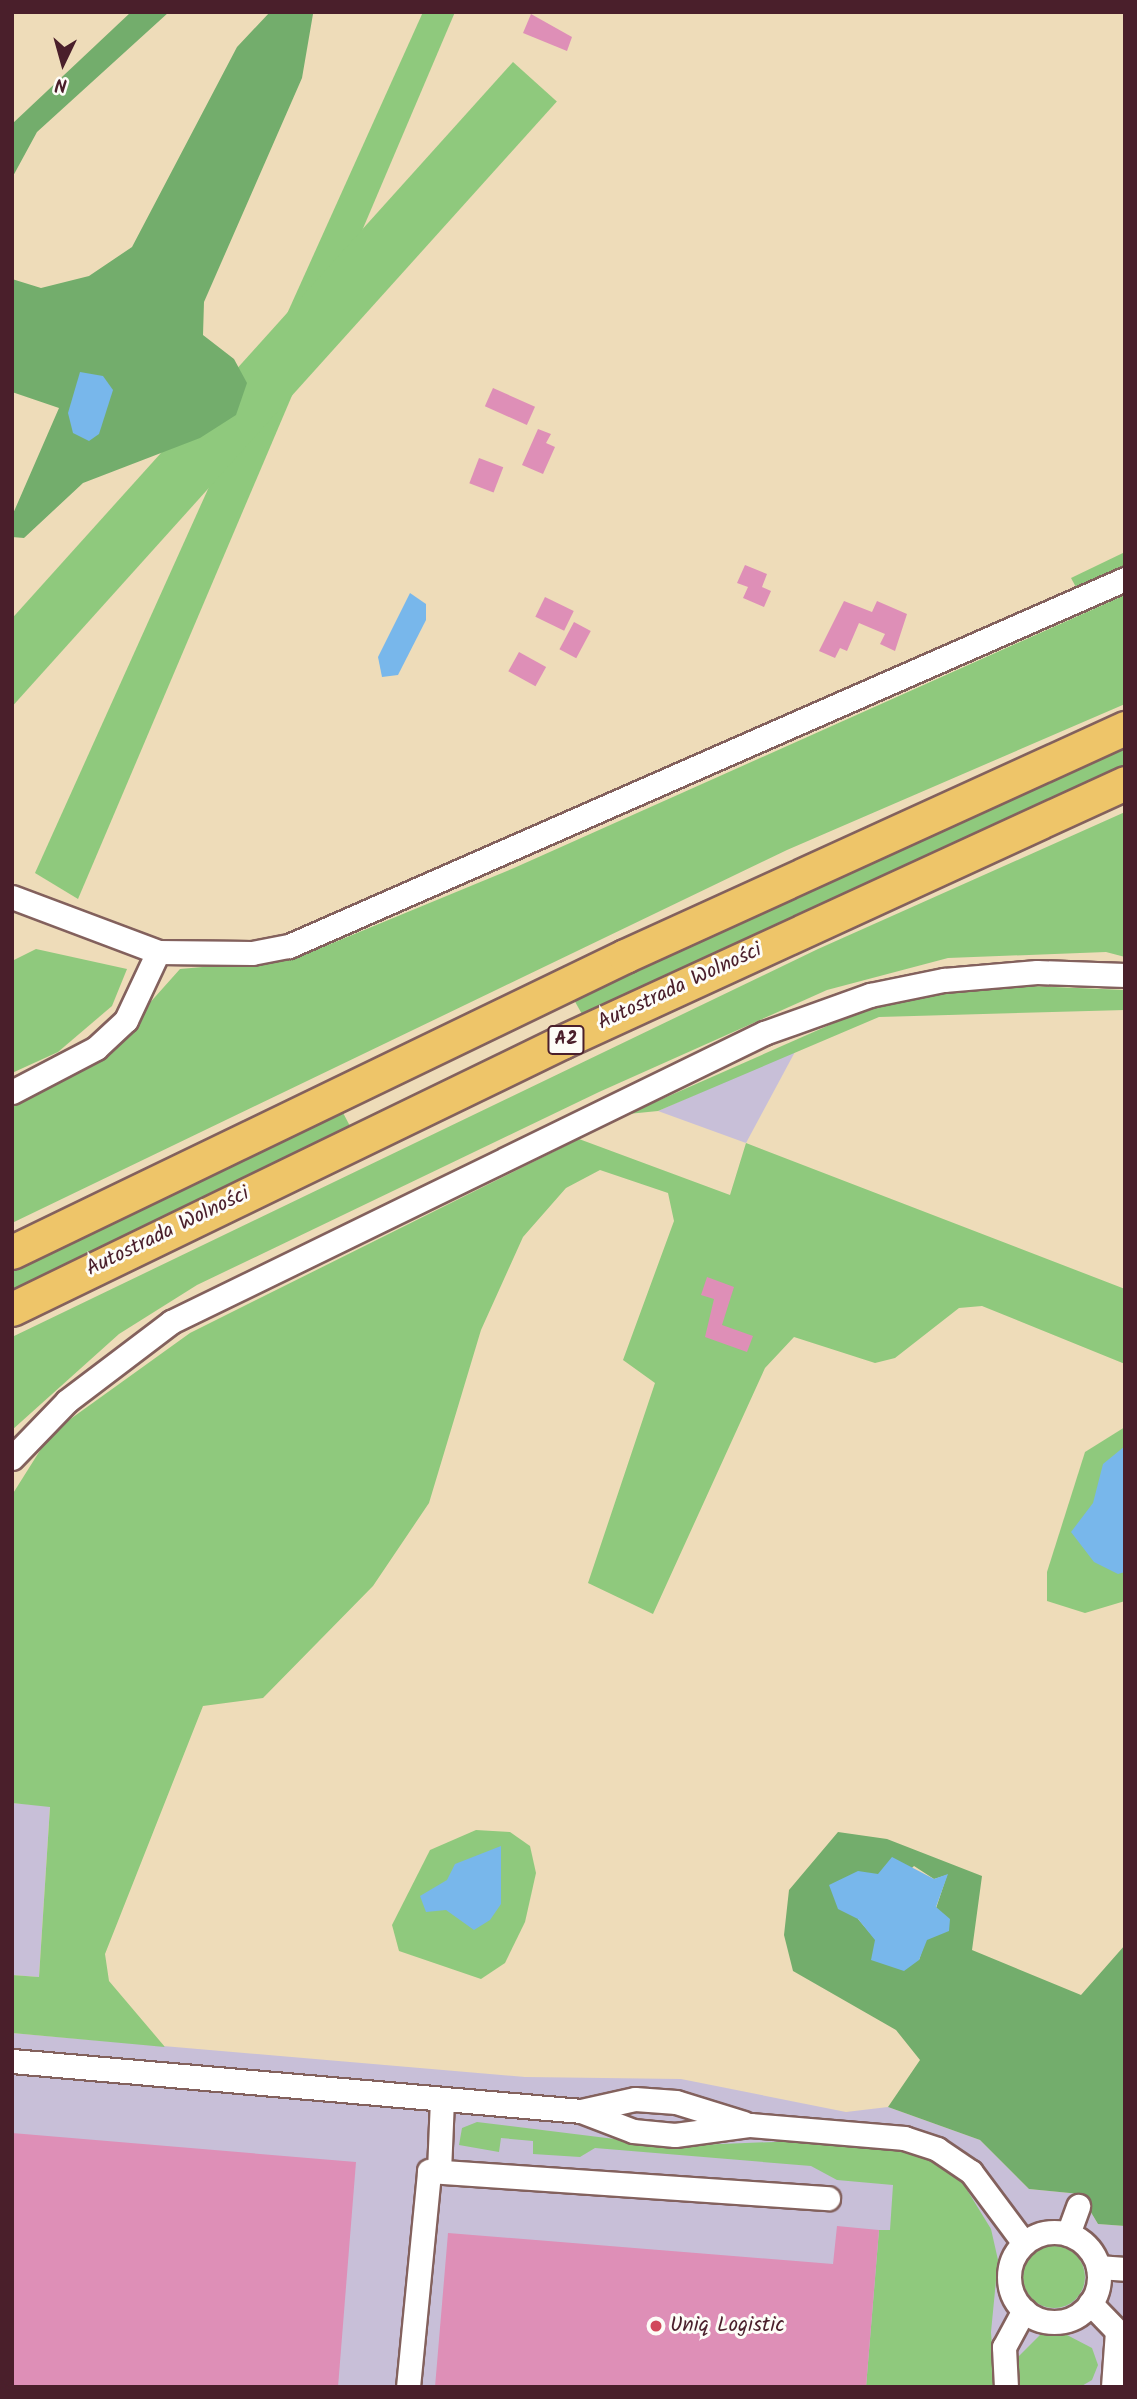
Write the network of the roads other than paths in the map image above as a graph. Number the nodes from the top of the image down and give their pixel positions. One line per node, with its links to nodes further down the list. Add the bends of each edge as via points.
1 (1125, 579): 5 (street, via 306,940 253,953)
2 (1125, 728): 8 (highway, A2, via 625,956)
3 (1125, 783): 9 (highway, Autostrada Wolności / A2, via 537,1054)
4 (12, 897): 5 (street)
5 (158, 952): 7 (street, via 126,1020 96,1048)
6 (1125, 975): 10 (street, via 1037,972 944,980 870,995 764,1033 171,1322 67,1401)
7 (12, 1092)
8 (12, 1252)
9 (12, 1309)
10 (12, 1458)
11 (12, 2061): 12 (street)
12 (442, 2099): 13 (street); 15 (street)
13 (581, 2112): 14 (street, via 633,2131 675,2134); 14 (street, via 635,2099 676,2102)
14 (750, 2125): 19 (street, via 894,2137 937,2149 971,2172)
15 (439, 2171): 16 (street); 24 (street, via 429,2171)
16 (828, 2198)
17 (1078, 2206): 18 (street)
18 (1068, 2234): 19 (street, via 1049,2232); 20 (street, via 1090,2250)
19 (1024, 2243): 23 (street, via 1009,2277)
20 (1098, 2267): 21 (street); 22 (street)
21 (1125, 2269)
22 (1090, 2303): 23 (street, via 1059,2322); 26 (street, via 1117,2332)
23 (1024, 2310): 25 (street, via 1003,2347)
24 (408, 2387)
25 (1006, 2387)
26 (1113, 2387)

